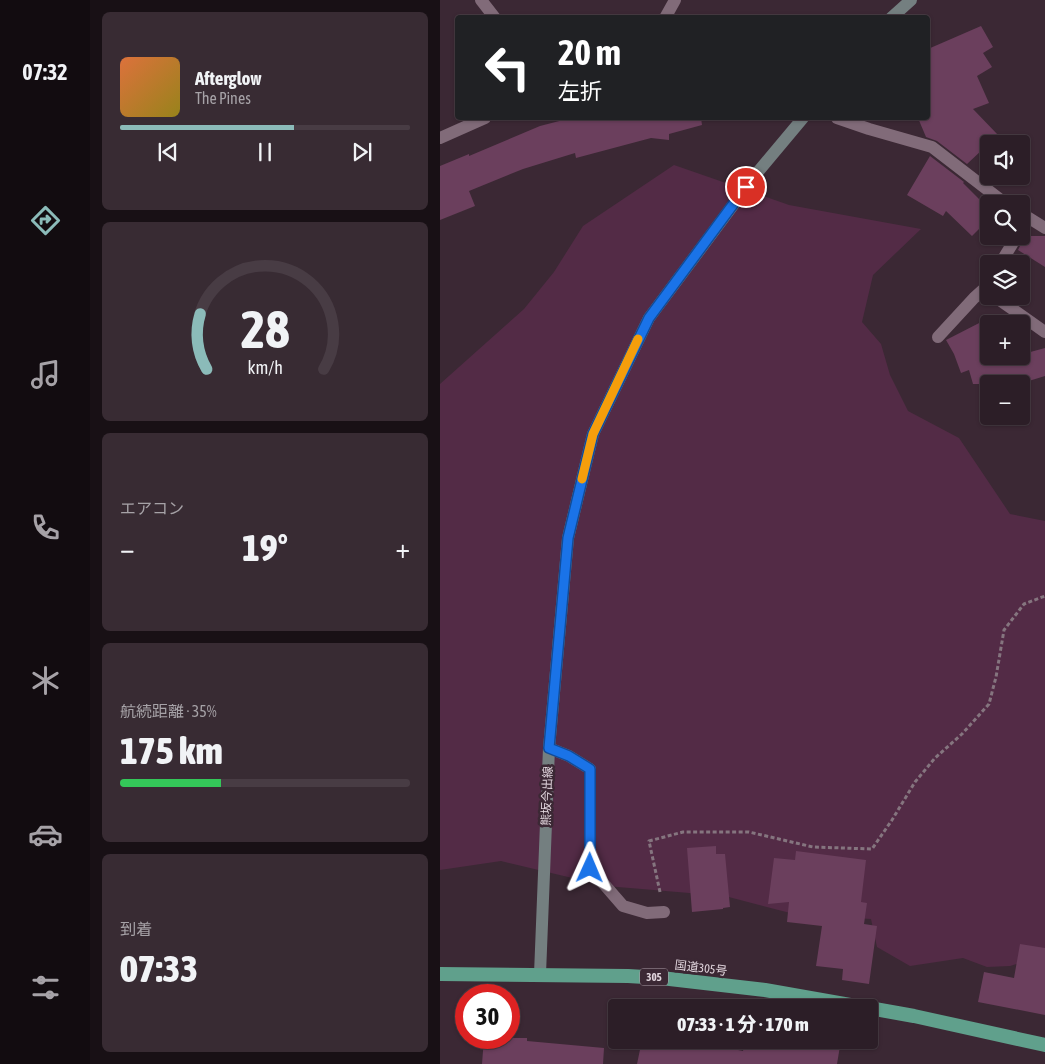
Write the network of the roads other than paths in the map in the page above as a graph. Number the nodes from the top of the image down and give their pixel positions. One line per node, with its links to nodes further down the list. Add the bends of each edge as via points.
1 (481, 0): 4 (street)
2 (675, 0): 5 (street)
3 (911, 0): 6 (main road)
4 (493, 15)
5 (667, 15)
6 (894, 15)
7 (480, 120): 10 (street)
8 (801, 120): 18 (main road, 熊坂今出線, via 757,173 649,318 593,434 568,538)
9 (843, 120): 11 (street, via 932,147)
10 (440, 138)
11 (994, 195)
12 (1030, 218): 13 (street)
13 (1045, 228)
14 (980, 295): 17 (street)
15 (1009, 305): 16 (street)
16 (1045, 332)
17 (938, 336)
18 (549, 748): 19 (street, via 590,769 590,868 623,906 647,913); 21 (main road, 熊坂今出線)
19 (664, 912)
20 (440, 974): 21 (highway, 国道305号 / 305)
21 (540, 974): 22 (highway, 国道305号 / 305, via 661,978)
22 (816, 999)
23 (878, 1010): 24 (highway, 国道305号 / 305)
24 (1045, 1044)

